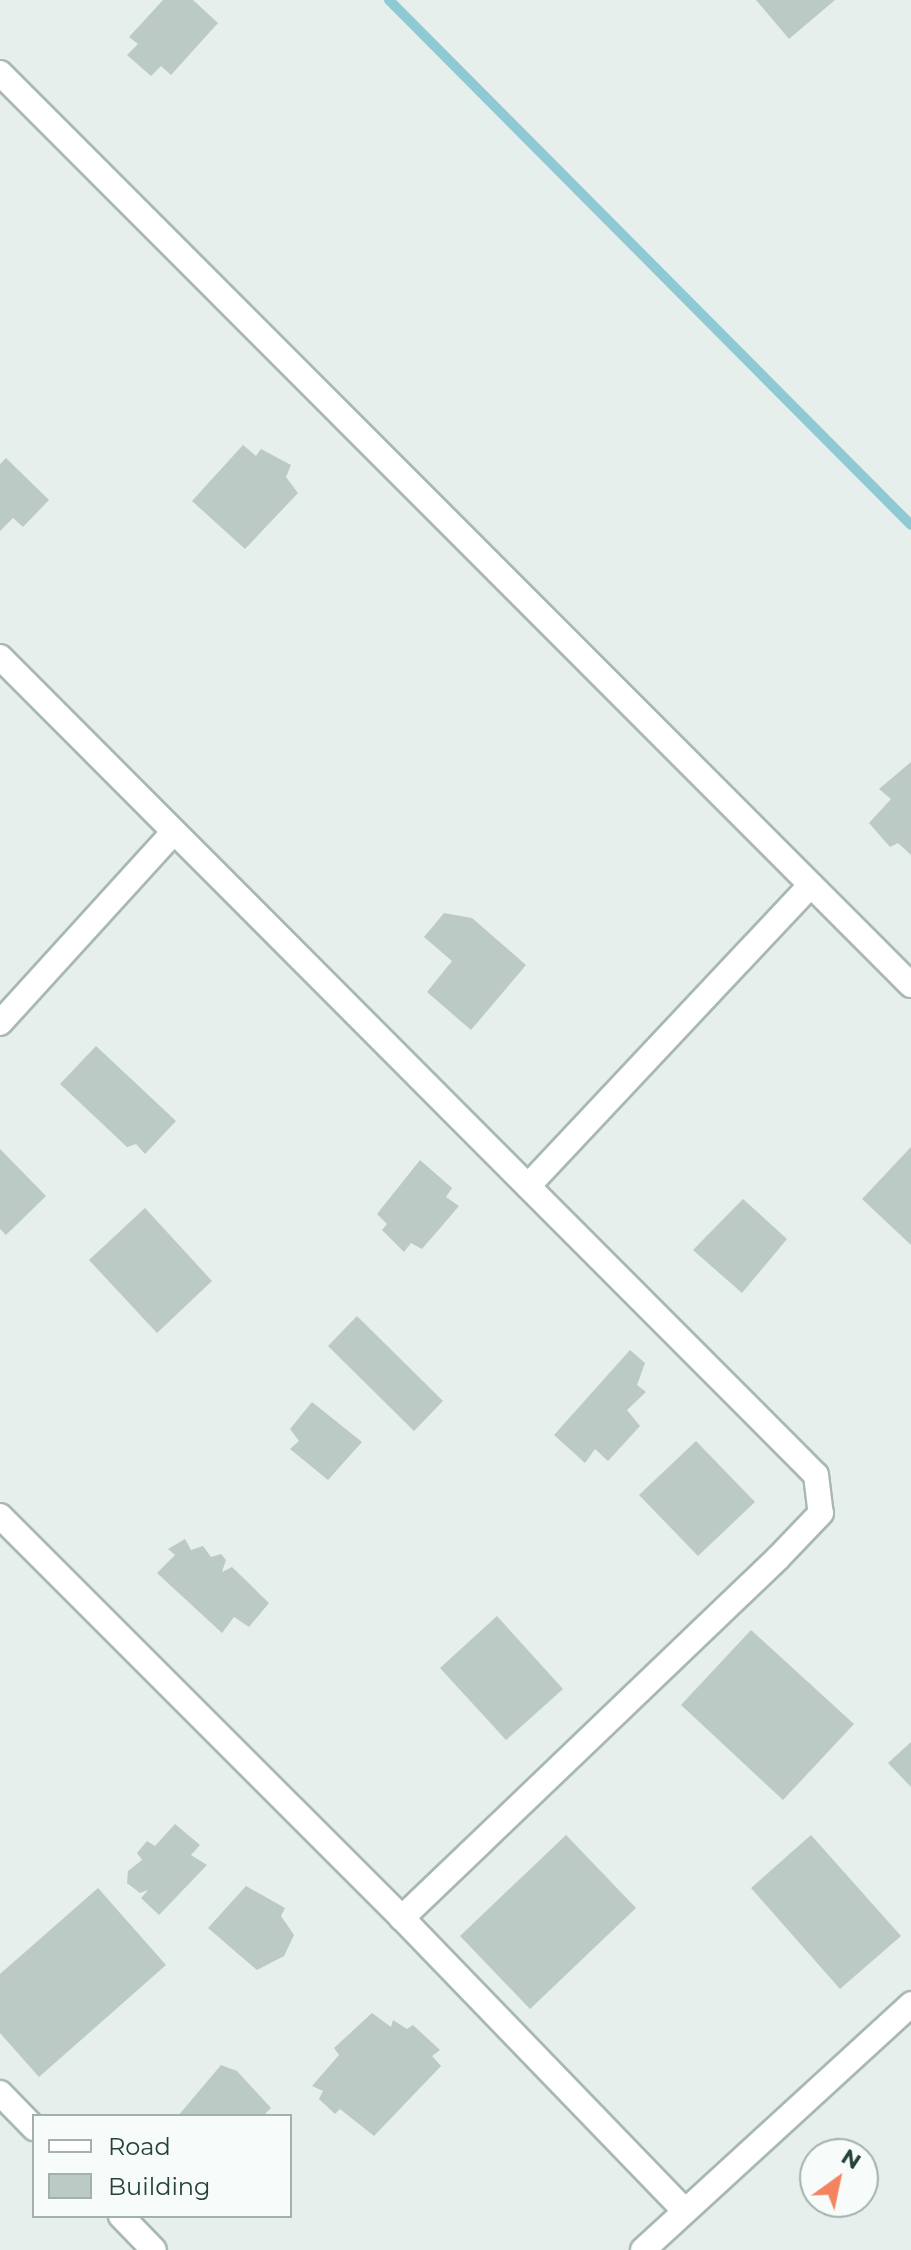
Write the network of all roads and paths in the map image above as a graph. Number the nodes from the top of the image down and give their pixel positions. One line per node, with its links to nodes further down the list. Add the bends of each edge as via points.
1 (0, 73): 4 (street)
2 (0, 657): 3 (street)
3 (174, 832): 6 (street); 7 (street)
4 (811, 885): 5 (street); 7 (street)
5 (911, 985)
6 (0, 1023)
7 (528, 1186): 9 (street, via 816,1475 821,1513)
8 (0, 1516): 9 (street)
9 (402, 1918): 13 (street)
10 (911, 2004): 13 (street)
11 (0, 2093): 12 (street)
12 (32, 2126)
13 (685, 2211): 16 (street)
14 (123, 2218): 15 (street)
15 (154, 2250)
16 (643, 2250)

